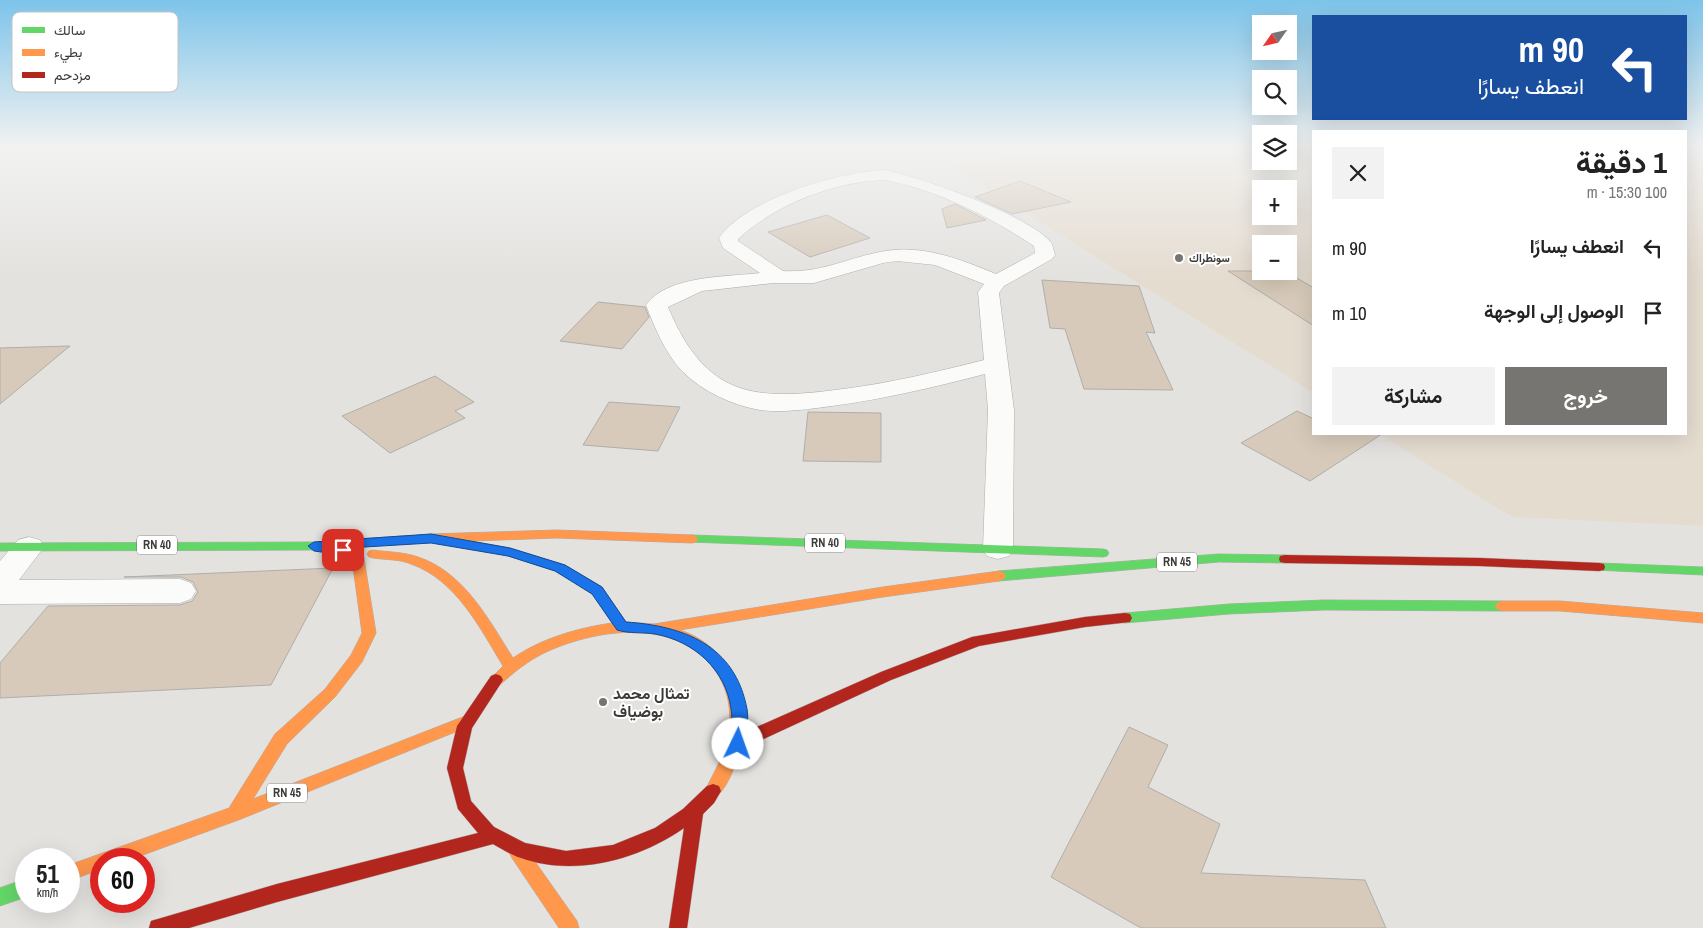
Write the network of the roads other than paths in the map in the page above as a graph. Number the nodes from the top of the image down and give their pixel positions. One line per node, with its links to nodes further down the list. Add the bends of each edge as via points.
1 (813, 191): 3 (street, via 754,217 728,238 730,244 774,273)
2 (937, 191): 4 (street, via 973,206 1044,244 1043,257)
3 (774, 277): 4 (street, via 822,276 884,257 922,256 950,263); 5 (street, via 712,282 674,293 657,305 683,359 701,375 728,391 759,402 802,402 900,387)
4 (997, 282): 5 (street, via 988,292)
5 (995, 364): 9 (street, via 1001,410)
6 (431, 538): 7 (main road, RN 40); 9 (main road, RN 40, via 557,534); 17 (main road, via 510,552 560,568 597,590)
7 (314, 546): 8 (main road, RN 40); 10 (main road, RN 40)
8 (14, 547): 13 (street)
9 (998, 549): 11 (main road, RN 40)
10 (357, 552): 19 (main road, RN 40, via 414,560 428,566 470,604); 23 (main road, via 369,633 358,658 330,693 281,738)
11 (1219, 558): 12 (main road, RN 45, via 1480,562); 18 (main road, RN 45, via 989,578)
12 (1703, 571)
13 (0, 582)
14 (180, 591): 15 (street)
15 (0, 592)
16 (1703, 618): 21 (main road, via 1560,606 1324,606 1229,608 1085,622 977,641 886,676)
17 (622, 626): 18 (main road); 19 (main road, via 584,632 545,646)
18 (656, 629): 21 (main road, via 687,639 713,657 732,681 739,710)
19 (511, 666): 20 (main road, via 484,693)
20 (465, 722): 23 (main road, RN 45); 24 (main road, via 455,754 456,785 468,813)
21 (738, 744): 22 (main road, via 722,778)
22 (695, 810): 26 (main road, via 657,837 610,855 562,860); 31 (main road)
23 (235, 814): 25 (main road, RN 45)
24 (489, 838): 26 (main road); 29 (main road, via 277,893)
25 (139, 848)
26 (518, 852): 30 (main road)
27 (15, 892): 28 (main road)
28 (0, 897)
29 (158, 928)
30 (570, 928)
31 (678, 928)

